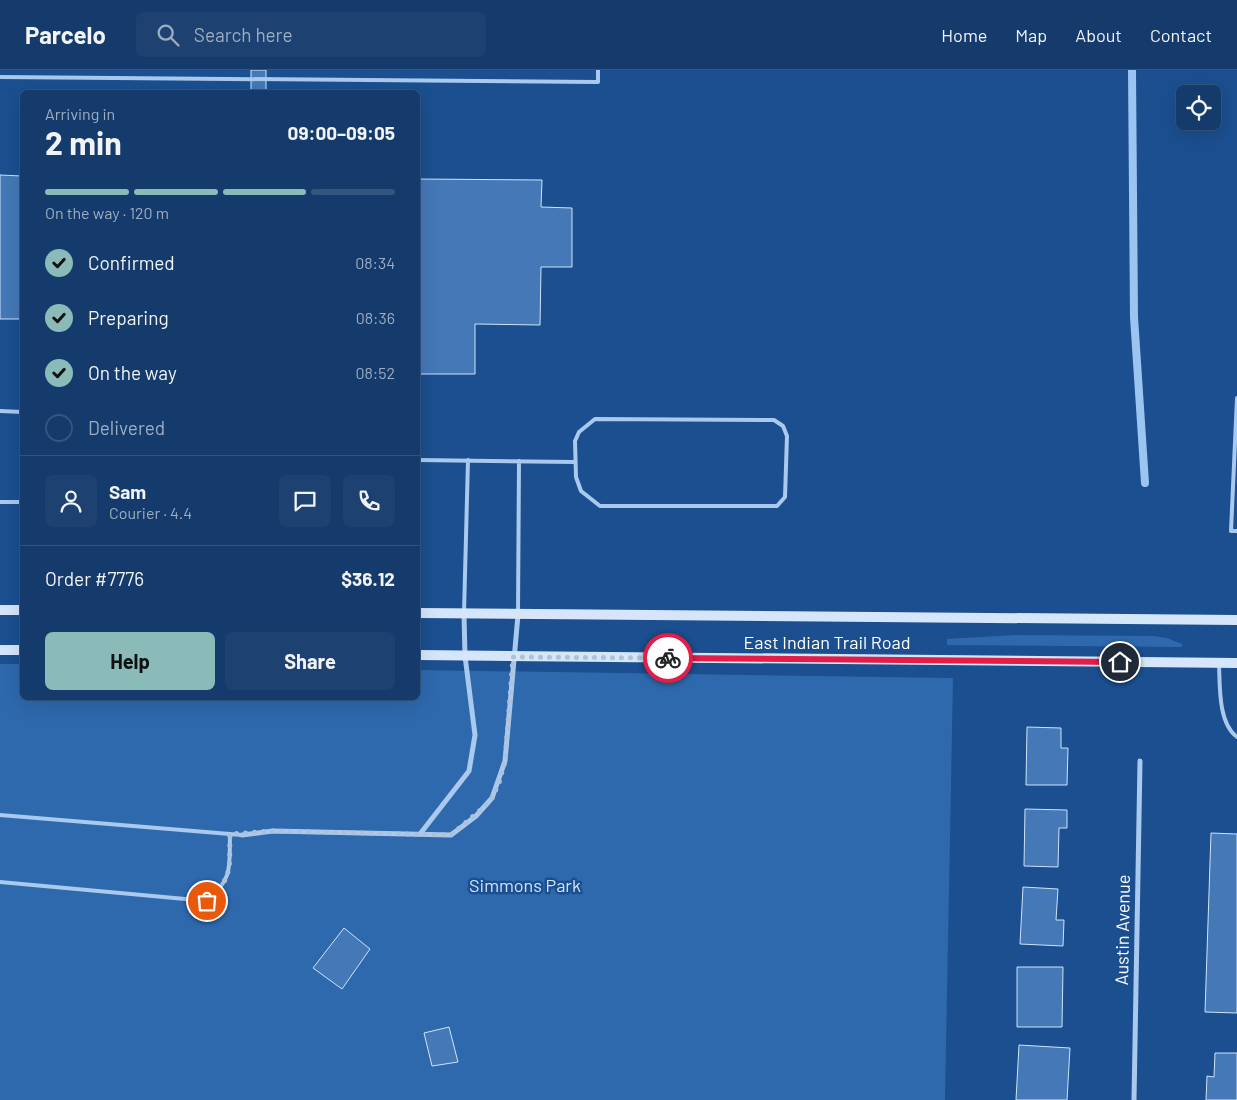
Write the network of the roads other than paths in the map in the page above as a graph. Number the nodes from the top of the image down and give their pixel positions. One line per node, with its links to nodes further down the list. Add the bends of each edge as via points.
1 (598, 70): 2 (lane, via 598,82)
2 (0, 77)
3 (1237, 398): 12 (lane, via 1231,531)
4 (0, 411): 5 (lane)
5 (20, 412)
6 (420, 460): 7 (lane)
7 (468, 460): 8 (lane); 16 (lane)
8 (519, 461): 9 (lane); 17 (lane)
9 (575, 462): 9 (lane, via 581,491 600,506 777,506 785,497 787,436 783,426 774,420 595,419 579,432 575,441)
10 (0, 502): 11 (lane)
11 (20, 502)
12 (1237, 531)
13 (0, 610): 14 (main road)
14 (20, 610)
15 (420, 613): 16 (main road, East Indian Trail Road)
16 (464, 614): 17 (main road, East Indian Trail Road); 22 (street)
17 (518, 615): 18 (main road, East Indian Trail Road); 23 (street)
18 (1237, 620)
19 (0, 650): 20 (main road)
20 (20, 650)
21 (420, 655): 22 (main road, East Indian Trail Road)
22 (465, 656): 23 (main road, East Indian Trail Road); 30 (street, via 475,735 469,771)
23 (513, 657): 24 (main road, East Indian Trail Road); 30 (street, via 505,761 492,798 476,816 451,835)
24 (1219, 662): 25 (main road, East Indian Trail Road); 26 (lane, via 1224,716)
25 (1237, 663)
26 (1237, 737)
27 (1140, 761): 33 (street, Austin Avenue)
28 (0, 815): 29 (lane)
29 (230, 834): 31 (lane); 32 (lane, via 226,881 207,901)
30 (420, 834): 31 (street, via 272,831)
31 (242, 835)
32 (0, 882)
33 (1134, 1100)

